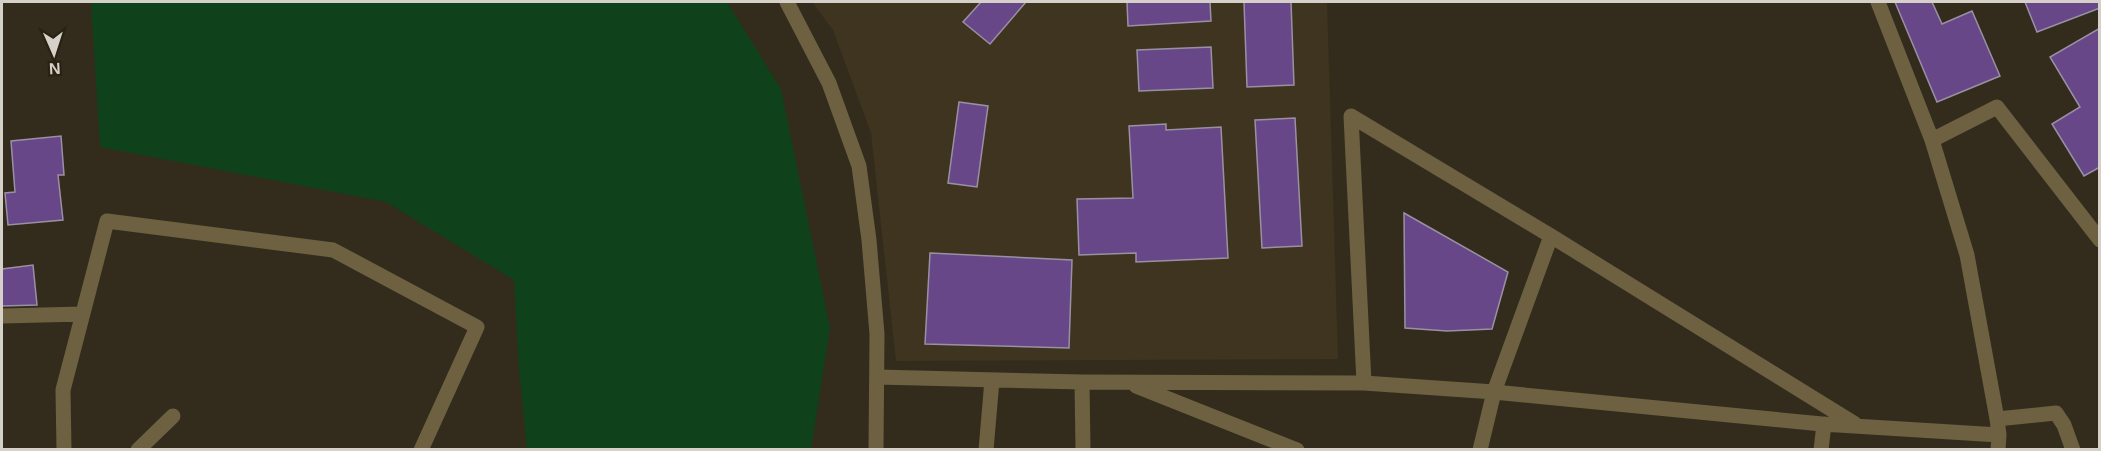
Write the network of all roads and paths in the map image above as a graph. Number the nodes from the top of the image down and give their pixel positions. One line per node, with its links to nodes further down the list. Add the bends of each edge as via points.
1 (787, 2): 8 (street, via 829,83 859,166 877,333)
2 (1878, 2): 3 (street)
3 (1932, 140): 5 (street, via 1997,107); 15 (street, via 1967,255)
4 (1551, 236): 12 (street, via 1351,116); 13 (street); 17 (street)
5 (2100, 240)
6 (83, 314): 7 (street); 19 (street, via 63,390); 21 (street, via 107,221 333,250 477,327)
7 (2, 316)
8 (877, 378): 9 (street); 22 (street)
9 (992, 380): 10 (street); 23 (street)
10 (1082, 382): 11 (street); 24 (street)
11 (1126, 382): 12 (street); 25 (street)
12 (1364, 383): 13 (street)
13 (1494, 392): 16 (street); 26 (street)
14 (173, 416): 20 (street)
15 (1997, 419): 18 (street); 28 (street, via 2055,413)
16 (1824, 424): 17 (street); 27 (street)
17 (1857, 426): 18 (street)
18 (1999, 442)
19 (64, 450)
20 (138, 450)
21 (421, 450)
22 (876, 450)
23 (986, 450)
24 (1083, 450)
25 (1298, 450)
26 (1480, 450)
27 (1821, 450)
28 (2073, 450)

